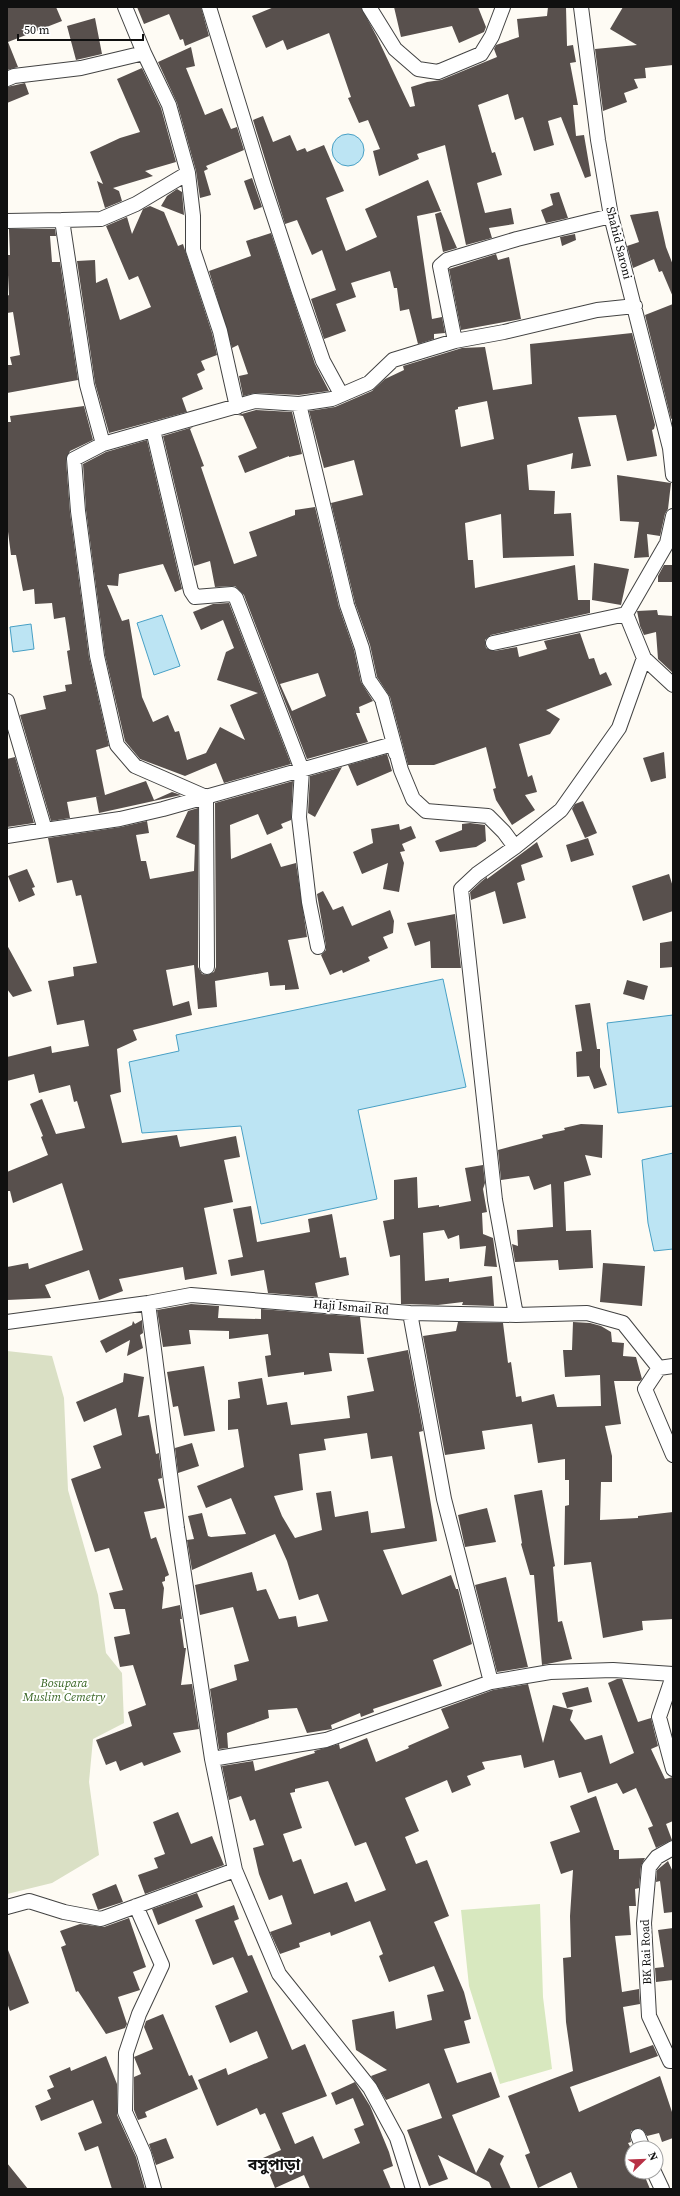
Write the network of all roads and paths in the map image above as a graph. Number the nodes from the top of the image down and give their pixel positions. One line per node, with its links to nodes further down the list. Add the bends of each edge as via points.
1 (125, 7): 6 (street)
2 (209, 7): 14 (street, via 298,289 323,361)
3 (369, 7): 4 (street, via 395,49 418,69 438,72 481,54 492,36)
4 (503, 7)
5 (581, 7): 9 (street, Shahid Saroni, via 597,133)
6 (144, 53): 7 (street, via 81,68); 8 (street, via 169,105)
7 (7, 79)
8 (188, 172): 10 (street, via 136,204 101,220); 16 (street, via 194,250 220,331)
9 (611, 216): 12 (street, Shahid Saroni); 13 (street, via 524,237 447,260 440,266)
10 (62, 220): 11 (street); 18 (street, via 86,385)
11 (7, 221)
12 (635, 306): 13 (street, via 597,310); 19 (street, Shahid Saroni, via 670,448)
13 (455, 341): 14 (street, via 393,360 368,383)
14 (341, 394): 15 (street, via 332,399)
15 (299, 404): 16 (street, via 256,401); 27 (street, via 347,605 362,648 369,680 382,699 388,717)
16 (237, 407): 17 (street)
17 (153, 430): 18 (street); 26 (street, via 191,591 195,597 232,594 236,598)
18 (103, 444): 28 (street, via 74,459 78,511 97,656 117,746 135,766)
19 (673, 475)
20 (673, 516): 21 (street, via 667,542)
21 (626, 614): 22 (street); 23 (street)
22 (493, 643)
23 (644, 658): 24 (street); 31 (street, via 619,728 561,810)
24 (673, 686)
25 (7, 701): 29 (street)
26 (302, 770): 27 (street, via 393,744); 28 (street); 32 (street, via 299,817 309,902)
27 (401, 770): 31 (street, via 413,799 426,811 488,816)
28 (206, 797): 29 (street, via 120,819); 33 (street)
29 (45, 830): 30 (street)
30 (7, 836)
31 (515, 847): 36 (street, via 477,874 461,889 494,1193)
32 (318, 947)
33 (208, 967)
34 (148, 1303): 35 (street, Haji Ismail Rd, via 191,1295); 37 (street, Haji Ismail Rd); 42 (street, via 177,1528)
35 (410, 1313): 36 (street, Haji Ismail Rd); 41 (street, via 444,1499)
36 (516, 1315): 38 (street, Haji Ismail Rd, via 587,1313 623,1323)
37 (7, 1322)
38 (666, 1367): 39 (street, via 645,1389)
39 (673, 1455)
40 (673, 1675): 41 (street, via 613,1670 550,1672); 43 (street, via 659,1717)
41 (491, 1682): 42 (street, via 326,1740)
42 (212, 1758): 45 (street)
43 (673, 1769)
44 (673, 1848): 48 (street, BK Rai Road, via 657,1857 648,1867 644,1923 649,2016 670,2061)
45 (235, 1870): 46 (street); 50 (street, via 278,1974 370,2088 396,2138)
46 (136, 1906): 47 (street, via 101,1919 64,1912 29,1901); 49 (street, via 162,1965 139,2014 126,2053 125,2112 144,2154)
47 (7, 1907)
48 (673, 2061)
49 (154, 2189)
50 (413, 2189)

